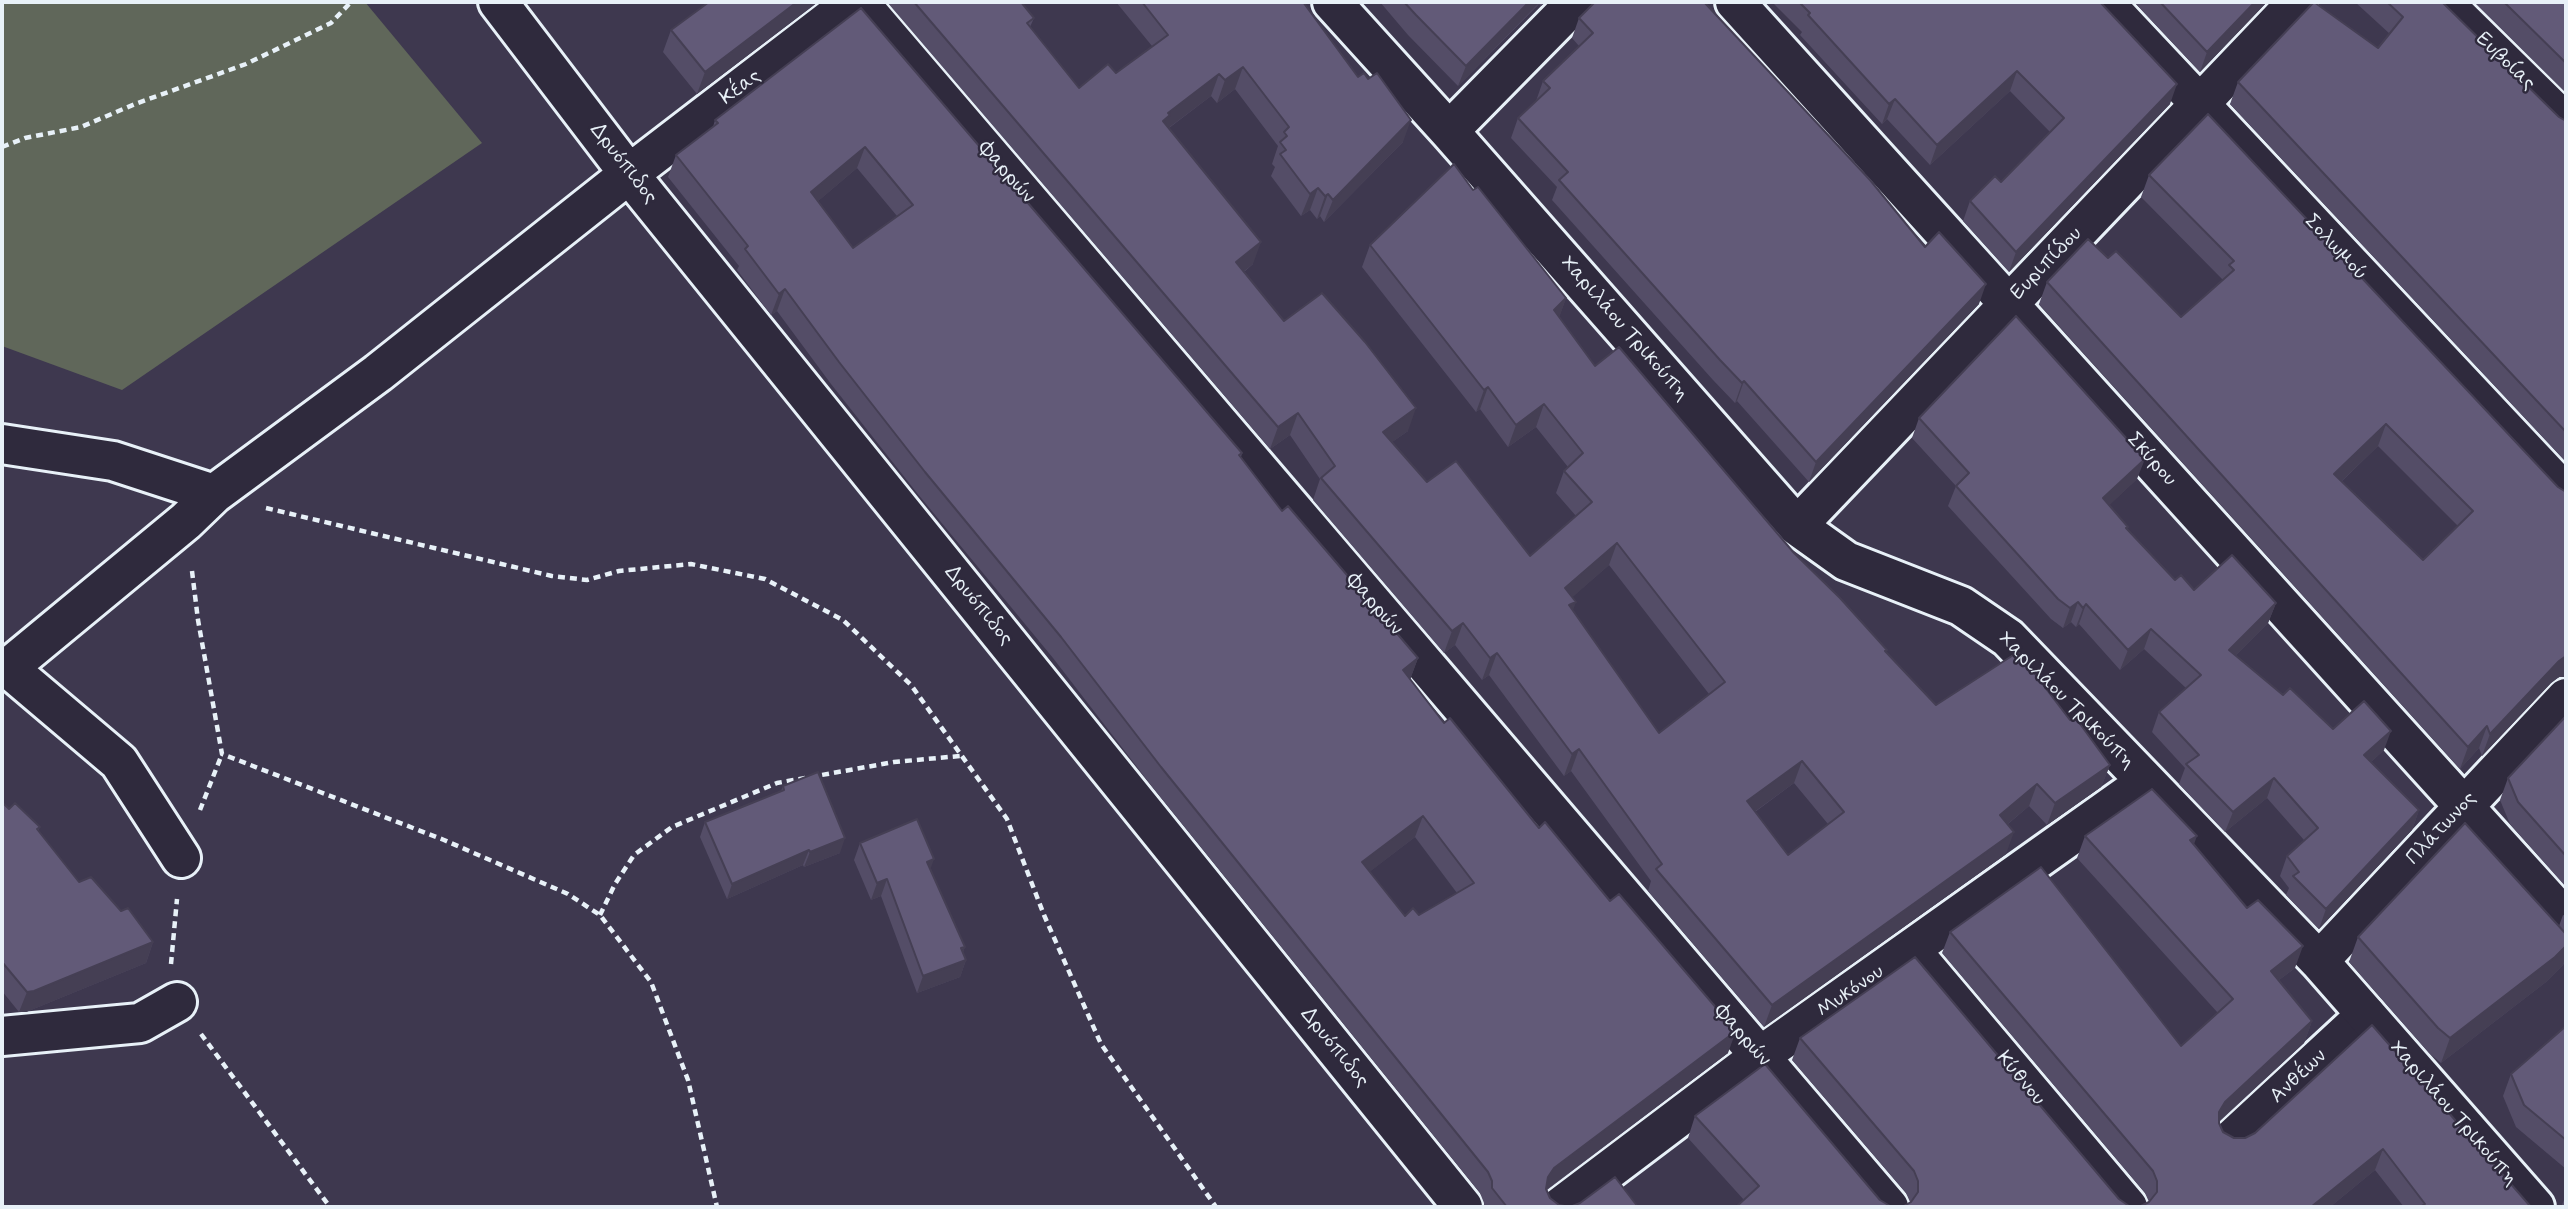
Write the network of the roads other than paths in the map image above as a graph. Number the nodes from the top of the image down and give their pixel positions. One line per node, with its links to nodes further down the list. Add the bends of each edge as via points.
1 (498, 2): 13 (street, Δρυόπιδος)
2 (853, 2): 13 (street, Κέας)
3 (859, 2): 29 (street, Φαρρών)
4 (1332, 2): 12 (street, Χαριλάου Τρικούπη)
5 (1576, 2): 12 (street)
6 (1735, 2): 14 (street, Σκύρου)
7 (2104, 2): 10 (street, Σολωμού)
8 (2297, 2): 10 (street, Ευριπίδου)
9 (2443, 2): 11 (street, Ευβοίας)
10 (2199, 104): 14 (street, Ευριπίδου); 17 (street, Σολωμού)
11 (2566, 123)
12 (1449, 131): 18 (street, Χαριλάου Τρικούπη)
13 (629, 174): 16 (street, Κέας, via 378,373); 31 (street, Δρυόπιδος)
14 (2009, 303): 18 (street, Ευριπίδου); 21 (street, Σκύρου)
15 (2, 444): 16 (street, via 113,461)
16 (214, 494): 22 (street, Κέας, via 8,668 119,762)
17 (2566, 494)
18 (1797, 526): 20 (street, Χαριλάου Τρικούπη, via 1846,561 1961,606 2008,638)
19 (2566, 698): 21 (street, Πλάτωνος)
20 (2146, 782): 24 (street, Μυκόνου); 25 (street, Χαριλάου Τρικούπη)
21 (2464, 806): 23 (street, Σκύρου); 25 (street, Πλάτωνος)
22 (181, 858)
23 (2566, 919)
24 (1911, 950): 29 (street, Μυκόνου); 34 (street, Κύθνου)
25 (2319, 961): 27 (street, Χαριλάου Τρικούπη)
26 (177, 1002): 28 (street, via 140,1023)
27 (2366, 1015): 30 (street, Ανθέων); 35 (street, Χαριλάου Τρικούπη)
28 (2, 1036)
29 (1760, 1056): 32 (street, Μυκόνου); 33 (street, Φαρρών)
30 (2232, 1139)
31 (1463, 1207)
32 (1560, 1207)
33 (1889, 1207)
34 (2128, 1207)
35 (2535, 1207)

